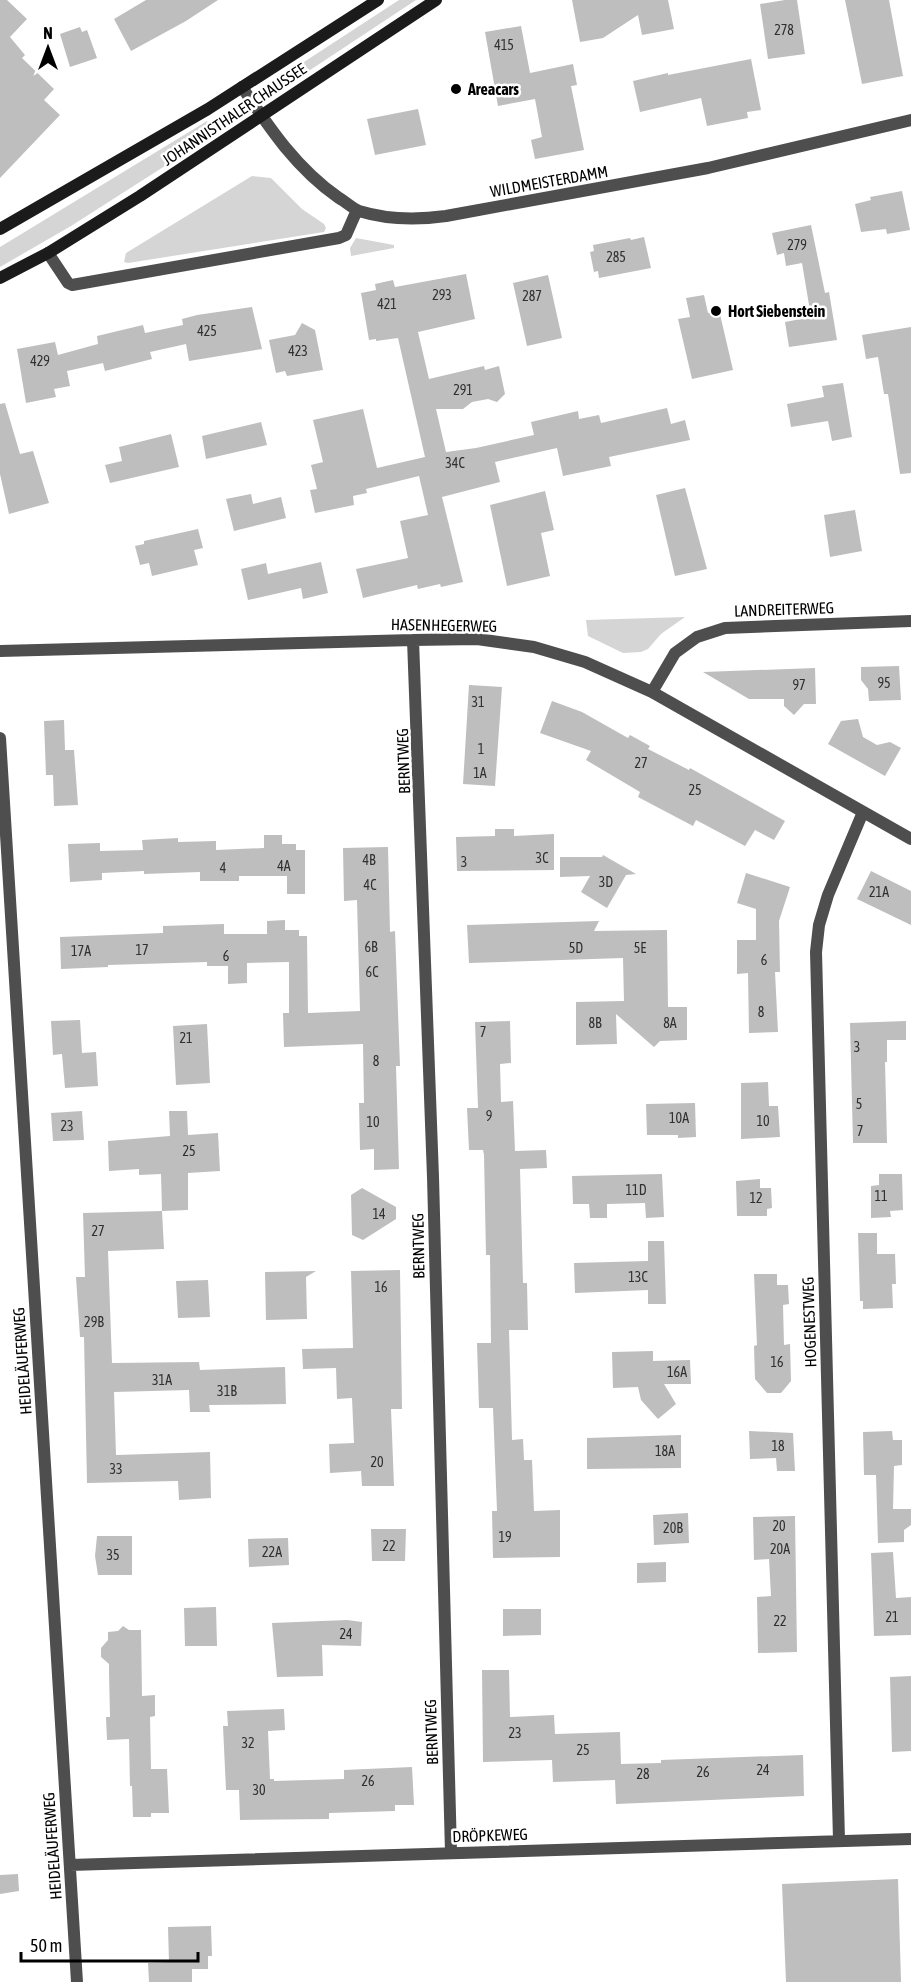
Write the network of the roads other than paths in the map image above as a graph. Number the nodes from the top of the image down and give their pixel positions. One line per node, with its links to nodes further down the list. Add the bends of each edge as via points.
1 (378, 0): 3 (main road, JOHANNISTHALER CHAUSSEE)
2 (436, 0): 4 (main road, JOHANNISTHALER CHAUSSEE)
3 (242, 87): 4 (street, WILDMEISTERDAMM); 7 (main road, JOHANNISTHALER CHAUSSEE)
4 (261, 116): 6 (street, WILDMEISTERDAMM, via 316,181); 8 (main road, JOHANNISTHALER CHAUSSEE)
5 (911, 120): 6 (street, WILDMEISTERDAMM, via 708,168 446,216 394,218)
6 (357, 210): 8 (street, via 345,236 339,238 72,285)
7 (0, 229)
8 (48, 253): 9 (main road, JOHANNISTHALER CHAUSSEE)
9 (0, 278)
10 (911, 621): 13 (street, LANDREITERWEG, via 725,628 697,637 675,653)
11 (413, 640): 12 (street, HASENHEGERWEG); 13 (street, HASENHEGERWEG, via 477,639 534,647 585,662); 19 (street, BERNTWEG, via 433,1166)
12 (0, 651)
13 (652, 693): 15 (street, HASENHEGERWEG)
14 (0, 738): 20 (street, HEIDELÄUFERWEG)
15 (863, 812): 16 (street, HASENHEGERWEG); 18 (street, HOGENESTWEG, via 828,896 816,952)
16 (911, 839)
17 (911, 1839): 18 (street, DRÖPKEWEG)
18 (839, 1840): 19 (street, DRÖPKEWEG)
19 (451, 1852): 20 (street, DRÖPKEWEG)
20 (70, 1865): 21 (street, HEIDELÄUFERWEG)
21 (77, 1982)

